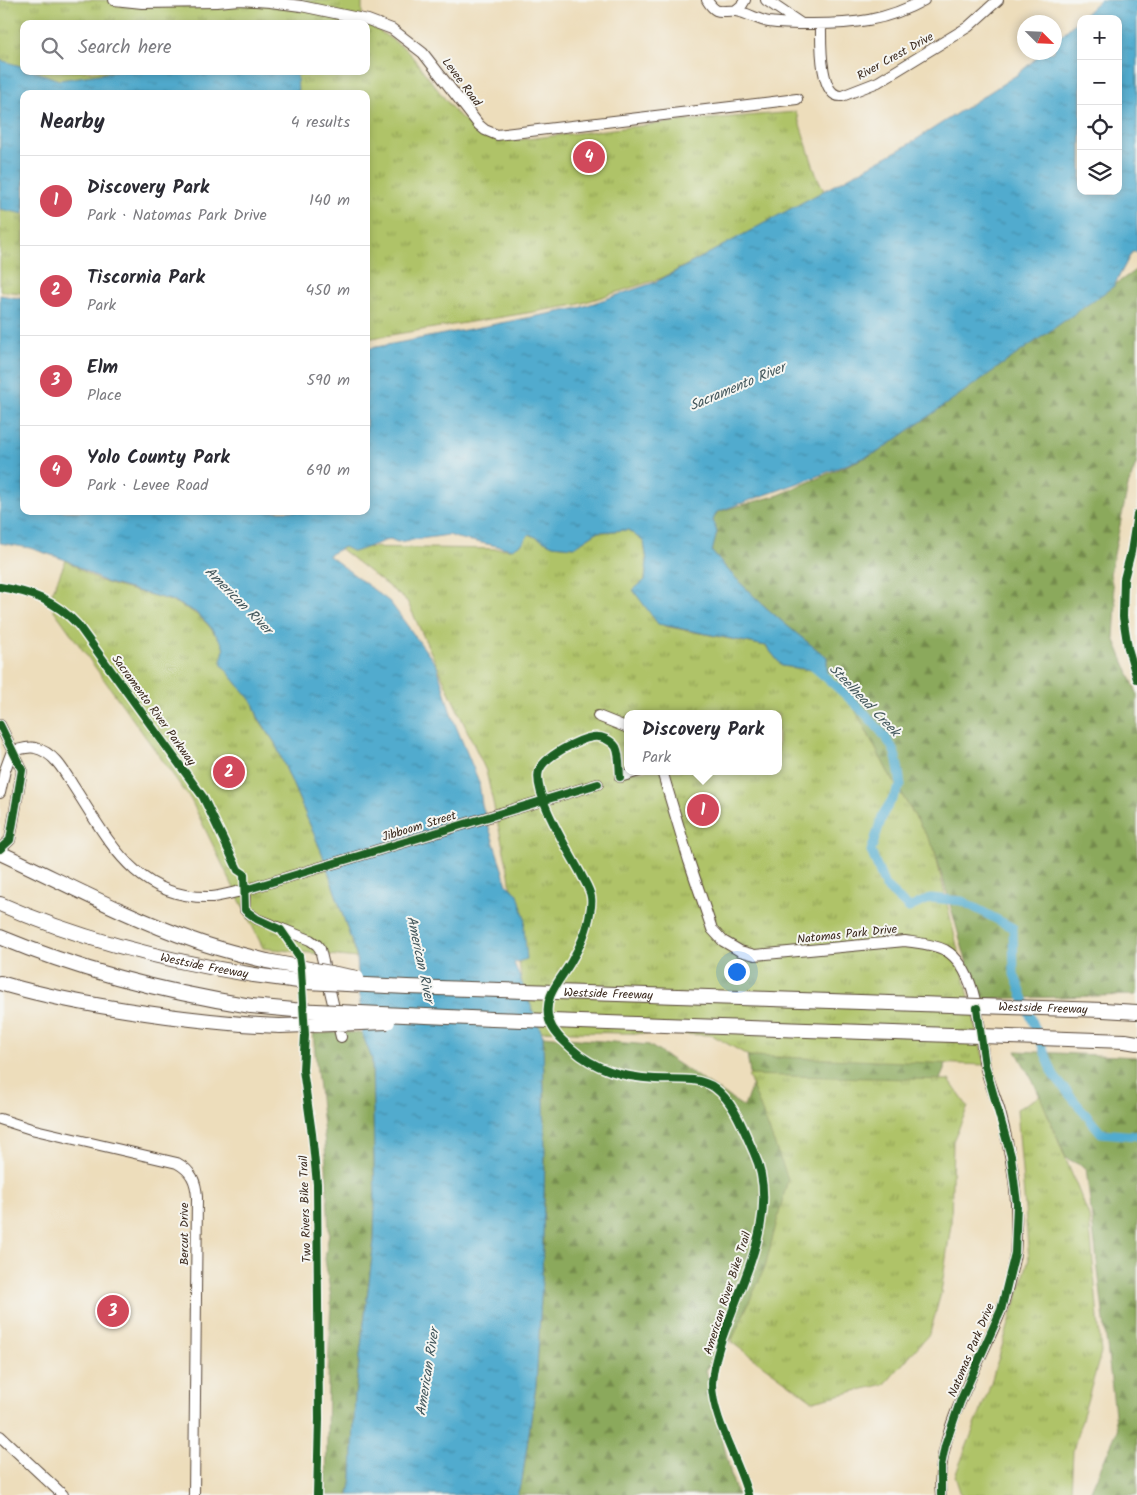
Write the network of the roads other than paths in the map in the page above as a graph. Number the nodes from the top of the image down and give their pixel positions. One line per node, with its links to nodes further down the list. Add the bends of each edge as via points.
1 (114, 0): 7 (street, Levee Road, via 142,3)
2 (707, 0): 8 (street, via 719,12)
3 (745, 0): 8 (street)
4 (766, 0): 11 (street)
5 (924, 0): 12 (street, via 886,17)
6 (998, 0): 12 (street, River Crest Drive, via 968,28 878,82 842,96 832,94 828,88 821,54)
7 (188, 1): 9 (street, Levee Road, via 270,2)
8 (735, 11): 11 (street, via 769,22)
9 (368, 20)
10 (370, 21): 13 (street, Levee Road, via 392,29 423,53 479,125 497,135)
11 (801, 24): 12 (street)
12 (822, 24)
13 (797, 99)
14 (598, 716): 16 (street)
15 (0, 725): 17 (street)
16 (624, 726)
17 (12, 751): 22 (street); 23 (street, via 22,770 10,840); 24 (street, Jibboom Street, via 33,747 54,757 115,850 134,871 152,883 176,893 200,897)
18 (628, 775): 20 (street)
19 (663, 775): 39 (street, Natomas Park Drive, via 712,929 724,941 740,951 755,955 905,941 944,950 963,967 977,1008 985,1065 1011,1156 1017,1204 1015,1252 1002,1310 960,1402 945,1446)
20 (620, 778)
21 (598, 784): 24 (street, Jibboom Street)
22 (0, 793)
23 (0, 851): 29 (highway, bridge, via 154,925 220,949)
24 (245, 890): 33 (street, via 250,914 317,945)
25 (2, 905): 29 (highway, Westside Freeway, bridge, via 120,946 195,965 306,982)
26 (5, 939): 32 (highway, bridge, via 118,978 251,1006)
27 (0, 983): 28 (highway)
28 (16, 988): 30 (highway); 32 (highway, bridge, via 169,1017 240,1024 280,1026)
29 (407, 988): 31 (highway, Westside Freeway, bridge)
30 (0, 990)
31 (1137, 1010)
32 (492, 1018): 34 (highway, bridge)
33 (341, 1038)
34 (1133, 1042)
35 (0, 1119): 38 (street, Bercut Drive, via 178,1163 194,1180 197,1197)
36 (0, 1436): 37 (street)
37 (63, 1495)
38 (194, 1495)
39 (941, 1495)

